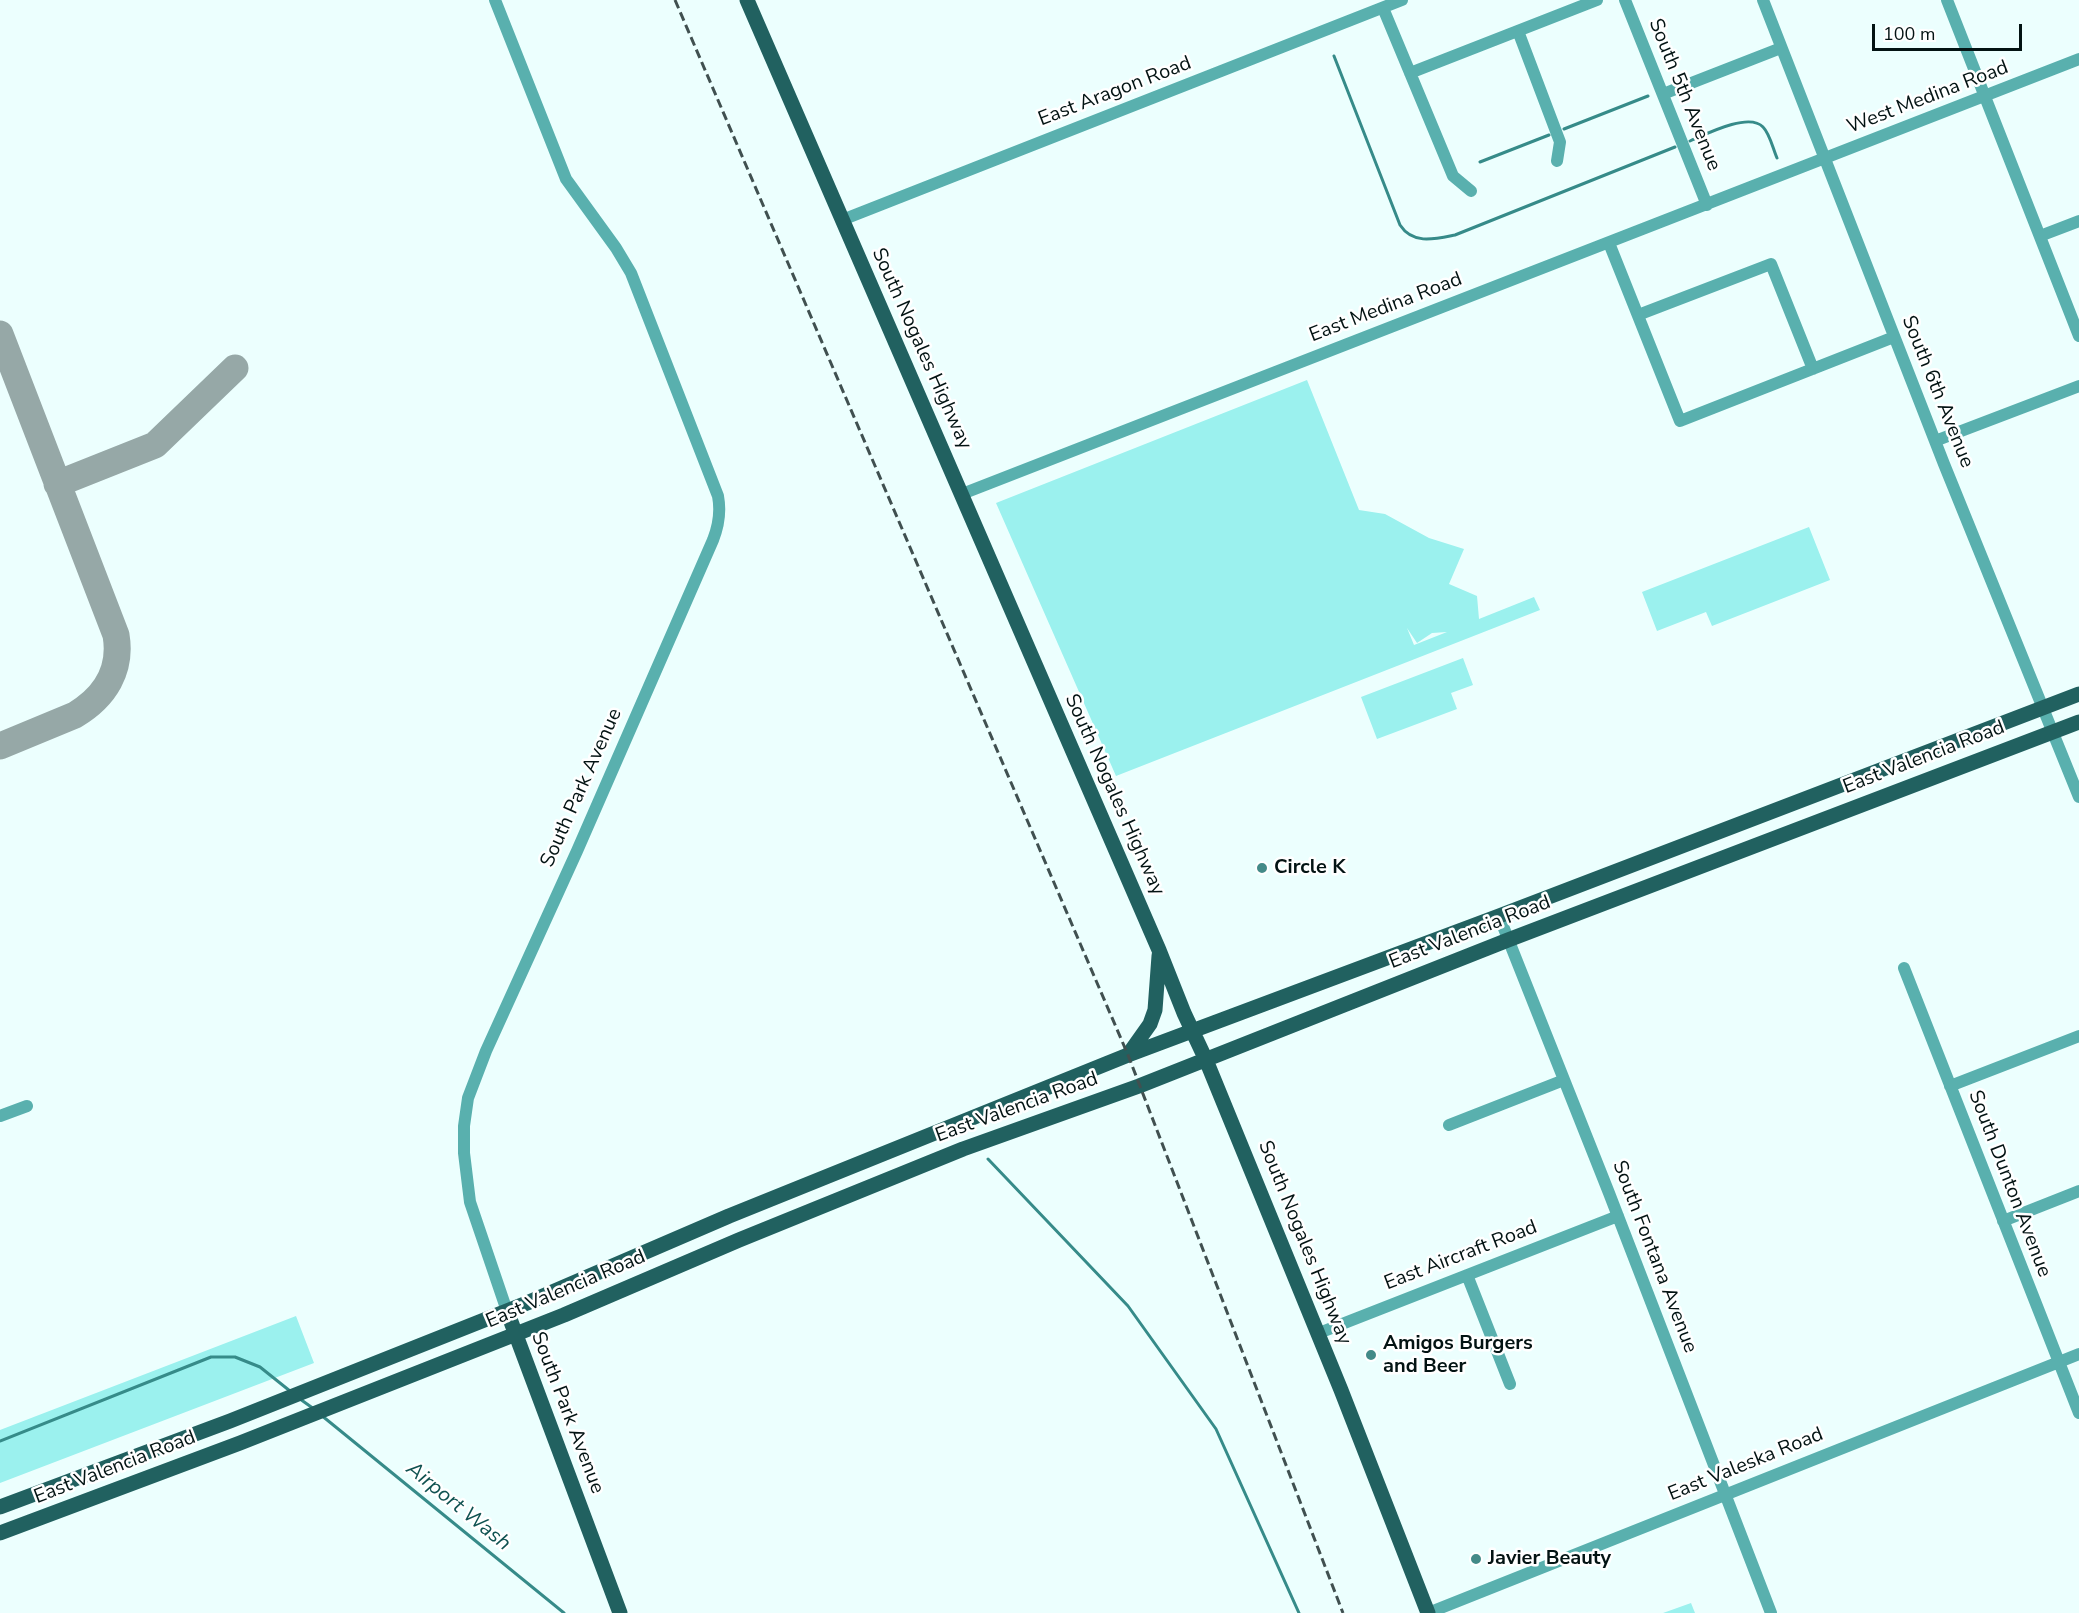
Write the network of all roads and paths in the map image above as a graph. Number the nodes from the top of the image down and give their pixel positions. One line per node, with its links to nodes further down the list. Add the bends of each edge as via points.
1 (495, 0): 58 (street, South Park Avenue, via 566,178 631,273 720,508 718,526 688,599 468,1098 464,1153 470,1202)
2 (747, 0): 19 (main road, South Nogales Highway)
3 (1402, 0): 8 (street, East Aragon Road)
4 (1597, 0): 9 (street)
5 (1625, 0): 13 (street, South 5th Avenue)
6 (1763, 0): 10 (street, South 6th Avenue)
7 (1947, 0): 14 (street)
8 (1383, 8): 12 (street); 19 (street, East Aragon Road)
9 (1518, 31): 12 (street); 16 (street, via 1560,142)
10 (1781, 48): 13 (street); 15 (street, South 6th Avenue)
11 (2079, 59): 14 (street, West Medina Road)
12 (1410, 73): 17 (street, via 1453,176)
13 (1663, 94): 18 (street, South 5th Avenue)
14 (1985, 96): 15 (street, West Medina Road); 21 (street)
15 (1824, 159): 18 (street, East Medina Road); 25 (street, South 6th Avenue)
16 (1557, 161)
17 (1471, 191)
18 (1707, 205): 22 (street, East Medina Road)
19 (842, 220): 29 (main road, South Nogales Highway)
20 (2079, 221): 21 (street)
21 (2040, 236): 24 (street)
22 (1609, 243): 23 (street); 29 (street, East Medina Road)
23 (1638, 315): 26 (street, via 1771,264); 26 (street, via 1680,421)
24 (2079, 336)
25 (1894, 337): 26 (street); 28 (street, South 6th Avenue)
26 (1813, 369)
27 (2079, 386): 28 (street)
28 (1935, 441): 31 (street, South 6th Avenue)
29 (962, 494): 39 (main road, South Nogales Highway)
30 (2079, 694): 31 (main road, East Valencia Road)
31 (2042, 706): 33 (street, South 6th Avenue); 35 (main road, East Valencia Road)
32 (2079, 723): 33 (main road, East Valencia Road)
33 (2053, 731): 34 (street, South 6th Avenue); 36 (main road, East Valencia Road)
34 (2079, 797)
35 (1734, 826): 36 (main road); 37 (main road, East Valencia Road)
36 (1743, 850): 38 (main road, East Valencia Road)
37 (1499, 916): 38 (street, South Fontana Avenue); 41 (main road, East Valencia Road)
38 (1508, 940): 44 (main road, East Valencia Road); 45 (street, South Fontana Avenue)
39 (1159, 950): 41 (main road, South Nogales Highway); 43 (main road, via 1155,1010)
40 (1904, 968): 46 (street, South Dunton Avenue)
41 (1192, 1030): 43 (main road, East Valencia Road); 44 (main road, South Nogales Highway)
42 (2079, 1036): 46 (street)
43 (1128, 1055): 49 (main road, East Valencia Road)
44 (1206, 1060): 51 (main road, East Valencia Road); 59 (main road, South Nogales Highway)
45 (1564, 1080): 50 (street); 54 (street, South Fontana Avenue)
46 (1950, 1086): 55 (street, South Dunton Avenue)
47 (27, 1106): 48 (street)
48 (0, 1116)
49 (954, 1125): 51 (main road); 53 (main road, East Valencia Road)
50 (1449, 1125)
51 (963, 1149): 56 (main road, East Valencia Road)
52 (2079, 1191): 55 (street)
53 (729, 1216): 56 (main road); 58 (main road, East Valencia Road)
54 (1618, 1216): 57 (street, East Aircraft Road); 65 (street, South Fontana Avenue)
55 (2003, 1221): 62 (street, South Dunton Avenue)
56 (739, 1240): 60 (main road, East Valencia Road)
57 (1467, 1275): 59 (street, East Aircraft Road); 63 (street)
58 (507, 1311): 60 (main road, South Park Avenue); 66 (main road, East Valencia Road)
59 (1318, 1333): 69 (main road, South Nogales Highway)
60 (515, 1335): 67 (main road, East Valencia Road); 68 (main road, South Park Avenue)
61 (2079, 1354): 62 (street, East Valeska Road)
62 (2059, 1362): 64 (street, South Dunton Avenue); 65 (street, East Valeska Road)
63 (1510, 1384)
64 (2079, 1413)
65 (1726, 1494): 69 (street, East Valeska Road); 70 (street, South Fontana Avenue)
66 (0, 1507)
67 (0, 1533)
68 (620, 1613)
69 (1428, 1613)
70 (1772, 1613)

